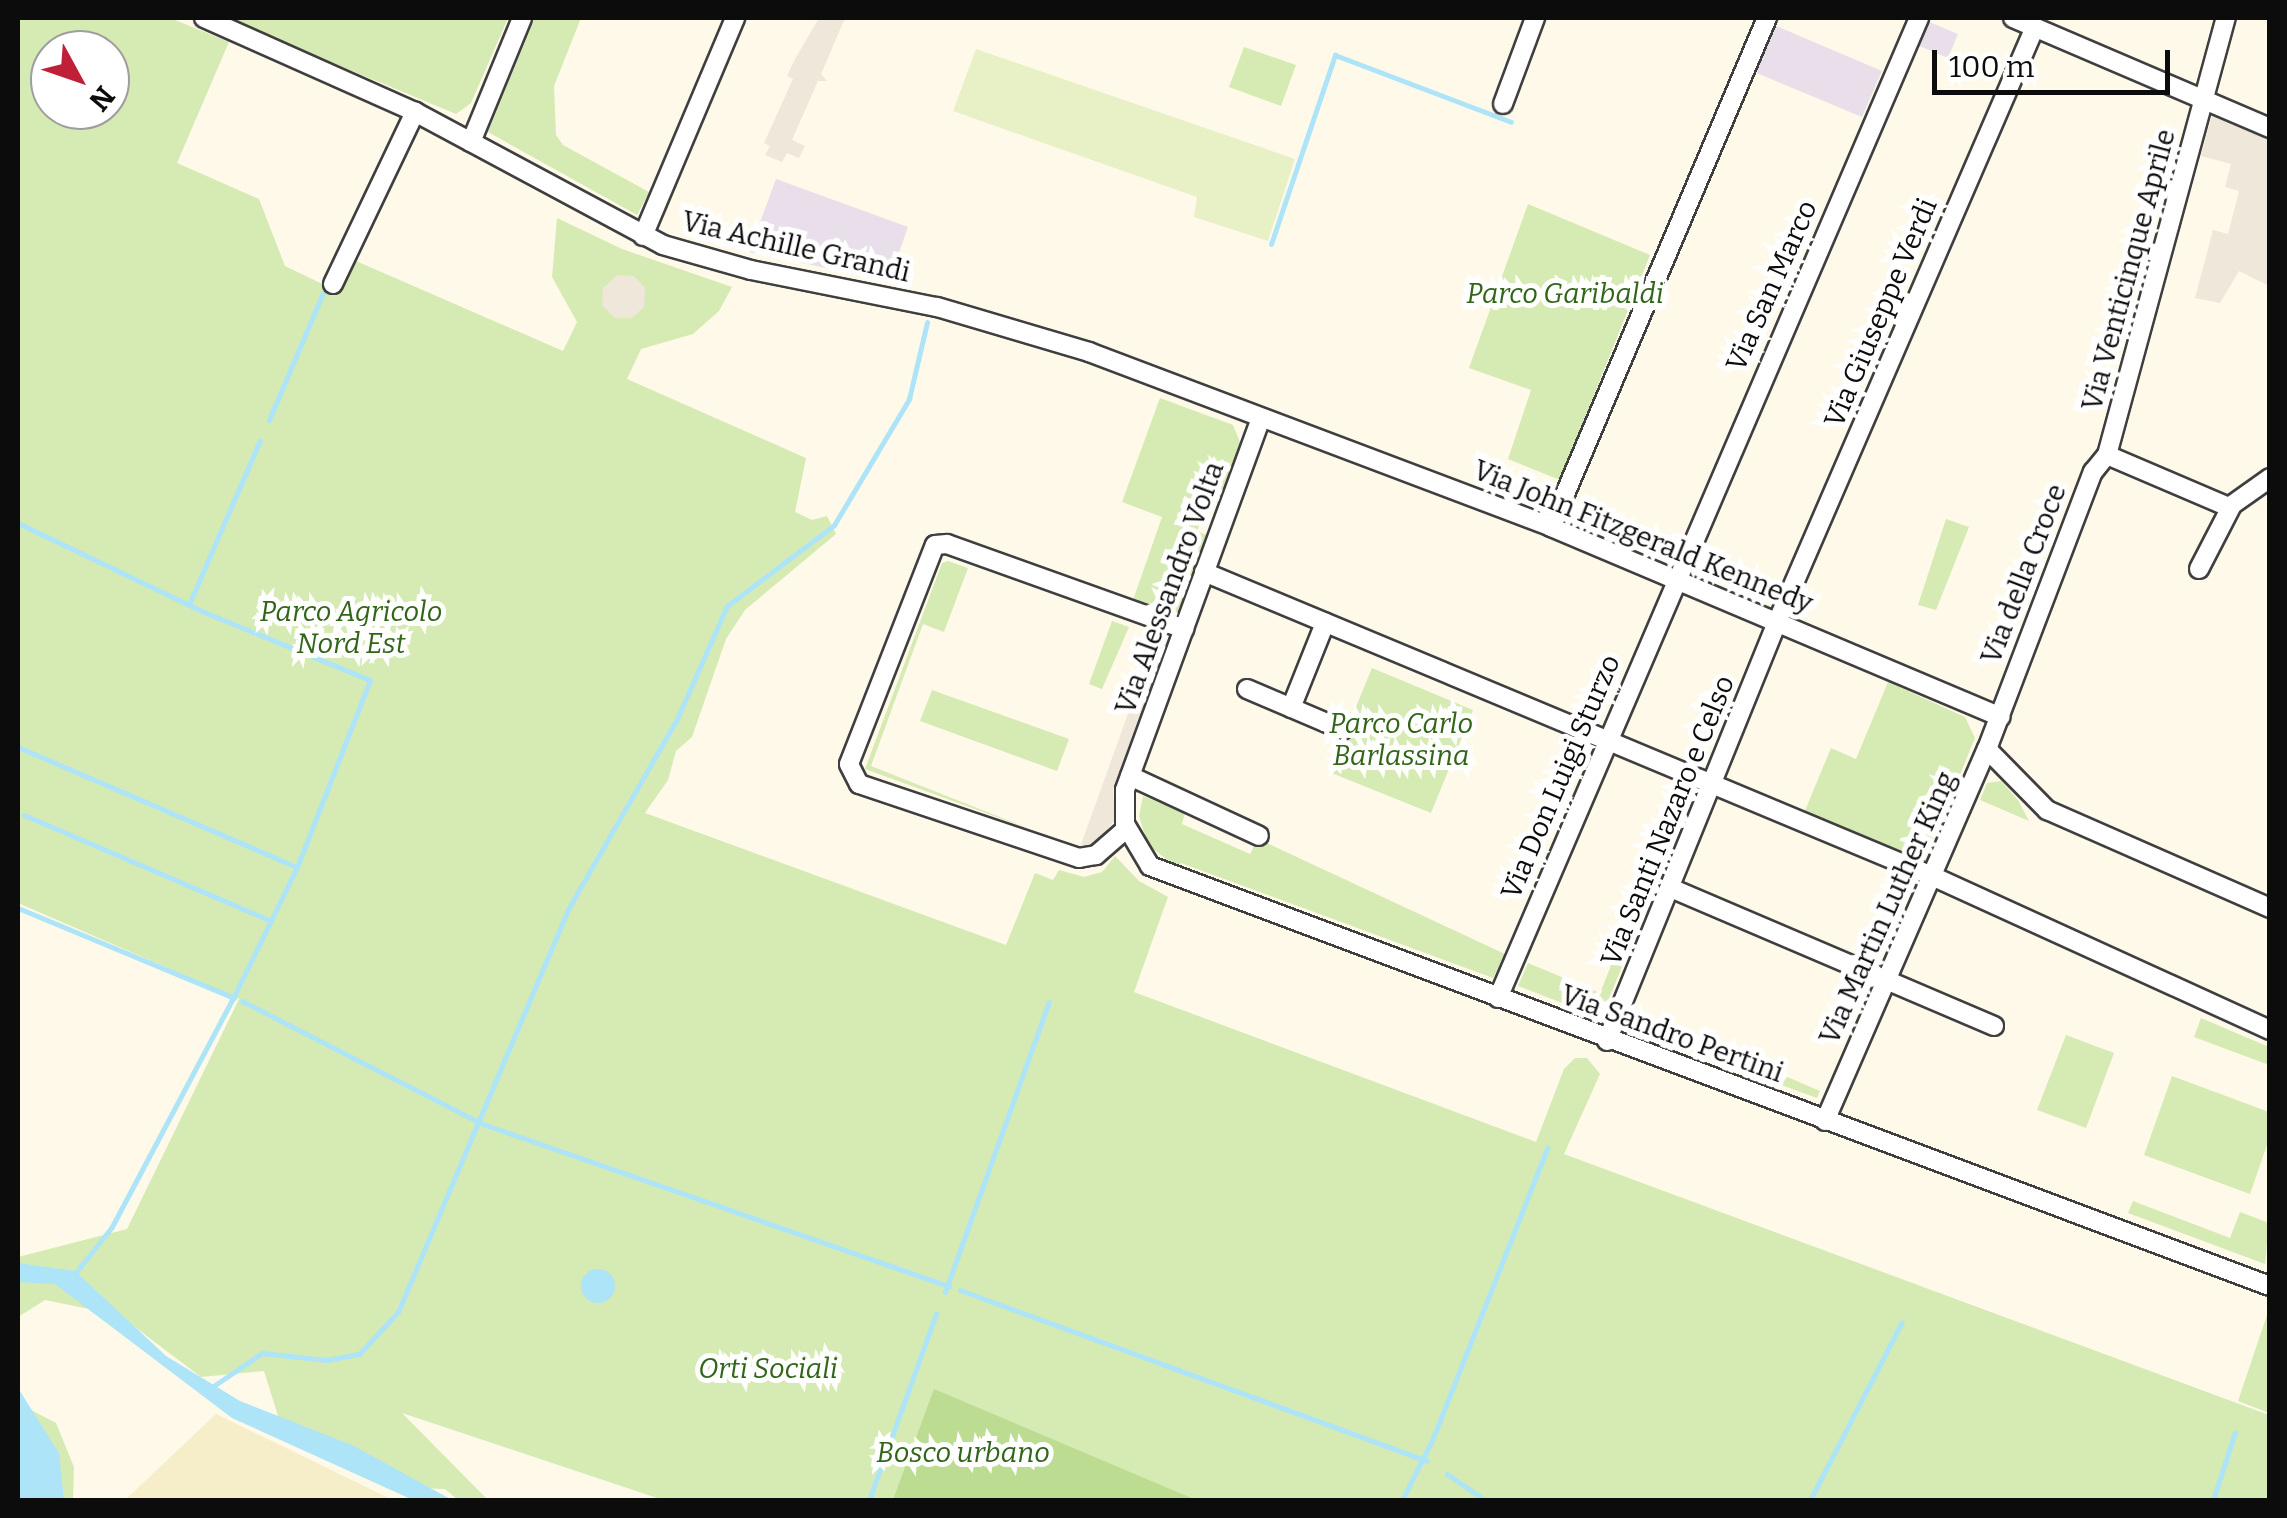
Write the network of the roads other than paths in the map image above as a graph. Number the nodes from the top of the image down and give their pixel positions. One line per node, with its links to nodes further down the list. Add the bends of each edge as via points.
1 (204, 18): 12 (street, Via Achille Grandi)
2 (522, 18): 14 (street)
3 (735, 18): 15 (street)
4 (1535, 18): 11 (street)
5 (1768, 18): 21 (street)
6 (1919, 18): 24 (street, Via San Marco)
7 (2013, 18): 9 (street)
8 (2226, 18): 10 (street, Via Venticinque Aprile)
9 (2035, 28): 10 (street); 25 (street, Via Giuseppe Verdi)
10 (2204, 99): 13 (street); 18 (street, Via Venticinque Aprile)
11 (1503, 104)
12 (414, 112): 14 (street, Via Achille Grandi); 16 (street)
13 (2270, 128)
14 (471, 142): 15 (street, Via Achille Grandi)
15 (643, 236): 17 (street, Via Achille Grandi, via 751,270 1009,326)
16 (334, 284)
17 (1260, 418): 21 (street, Via John Fitzgerald Kennedy); 23 (street, Via Alessandro Volta)
18 (2107, 455): 20 (street); 30 (street, Via della Croce, via 2093,472)
19 (2269, 477): 20 (street)
20 (2232, 507): 22 (street)
21 (1551, 526): 24 (street, Via John Fitzgerald Kennedy)
22 (2200, 569)
23 (1204, 572): 26 (street); 27 (street, Via Alessandro Volta)
24 (1676, 577): 25 (street, Via John Fitzgerald Kennedy); 32 (street, Via Don Luigi Sturzo)
25 (1778, 620): 30 (street, Via John Fitzgerald Kennedy); 35 (street, Via Santi Nazaro e Celso)
26 (1325, 623): 29 (street); 32 (street)
27 (1184, 629): 34 (street, Via Alessandro Volta); 36 (street, via 935,545 850,764 862,786 1079,858 1096,855)
28 (1246, 689): 29 (street)
29 (1291, 708): 31 (street)
30 (2000, 718): 33 (street, Via Martin Luther King)
31 (1343, 730)
32 (1606, 741): 35 (street); 42 (street, Via Don Luigi Sturzo)
33 (1987, 749): 38 (street, Via Martin Luther King); 40 (street, via 2047,810)
34 (1130, 776): 36 (street, via 1122,804); 37 (street)
35 (1714, 787): 38 (street); 39 (street, Via Santi Nazaro e Celso)
36 (1126, 829): 42 (street, Via Sandro Pertini, via 1139,855 1162,874)
37 (1260, 836)
38 (1932, 876): 41 (street, Via Martin Luther King); 44 (street)
39 (1673, 889): 41 (street); 45 (street, Via Santi Nazaro e Celso)
40 (2270, 908)
41 (1886, 980): 43 (street); 46 (street, Via Martin Luther King)
42 (1498, 998): 45 (street, Via Sandro Pertini)
43 (1994, 1026)
44 (2270, 1030)
45 (1607, 1041): 46 (street, Via Sandro Pertini)
46 (1825, 1120): 47 (street, Via Sandro Pertini)
47 (2270, 1286)

